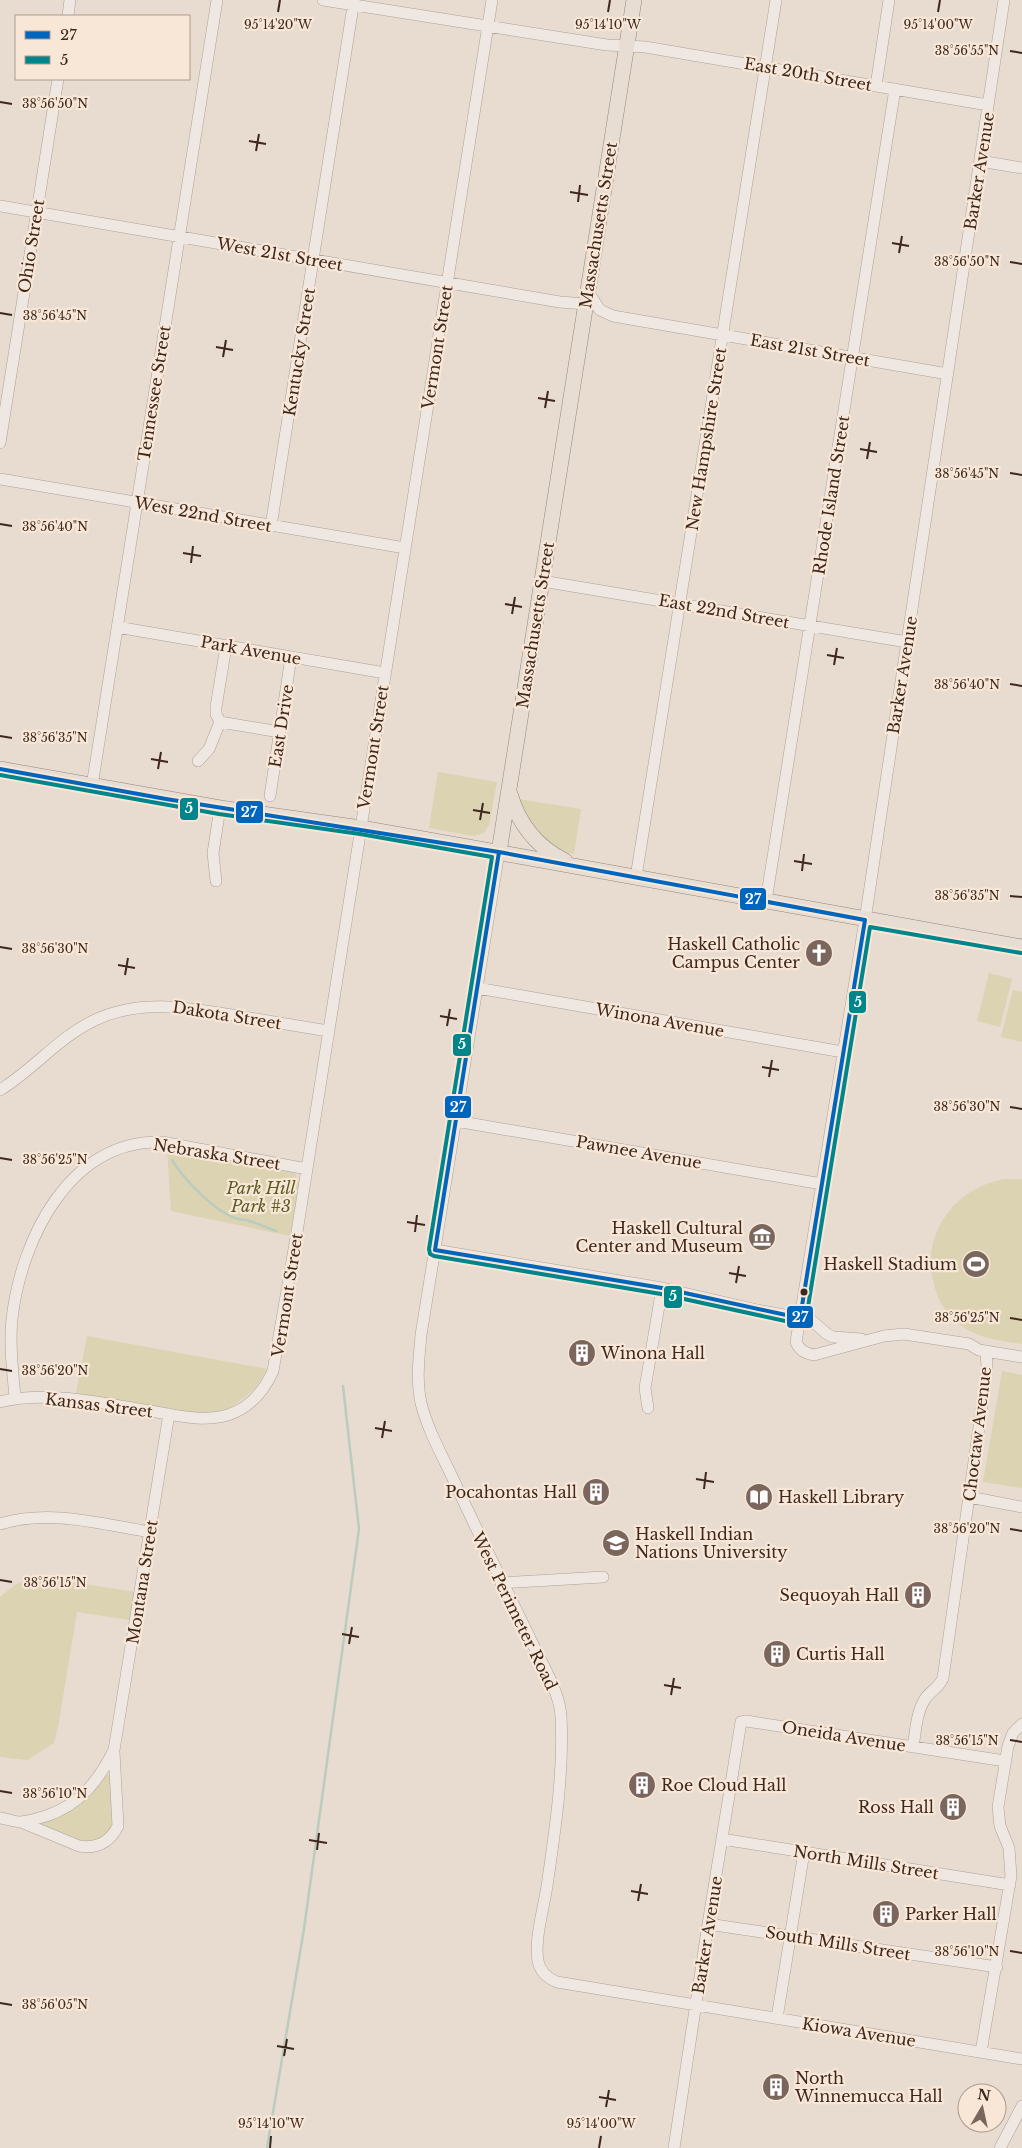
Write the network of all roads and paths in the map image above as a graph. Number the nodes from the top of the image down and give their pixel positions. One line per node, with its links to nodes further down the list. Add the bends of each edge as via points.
1 (70, 0): 10 (street)
2 (217, 0): 22 (street, Tennessee Street)
3 (323, 0): 9 (street, East 20th Street)
4 (492, 0): 11 (street, Vermont Street)
5 (634, 0): 12 (main road, Massachusetts Street)
6 (776, 0): 13 (street, New Hampshire Street)
7 (889, 0): 15 (street)
8 (1004, 0): 17 (street, Barker Avenue)
9 (354, 2): 11 (street, East 20th Street); 23 (street, Kentucky Street)
10 (68, 15)
11 (488, 26): 12 (street, East 20th Street); 24 (street, Vermont Street)
12 (627, 46): 13 (street, East 20th Street); 26 (main road, Massachusetts Street)
13 (765, 67): 15 (street, East 20th Street); 29 (street, New Hampshire Street)
14 (58, 80): 21 (street, Ohio Street)
15 (876, 86): 16 (street, East 20th Street)
16 (895, 89): 17 (street, East 20th Street); 30 (street, Rhode Island Street)
17 (988, 105): 18 (street, Barker Avenue)
18 (980, 161): 19 (street); 31 (street, Barker Avenue)
19 (1022, 168)
20 (0, 206): 21 (street, West 21st Street)
21 (37, 212): 22 (street, West 21st Street); 32 (street, Ohio Street)
22 (179, 236): 23 (street, West 21st Street); 34 (street, Tennessee Street)
23 (313, 260): 24 (street, West 21st Street); 35 (street, Kentucky Street)
24 (447, 282): 25 (street, West 21st Street); 36 (street, Vermont Street)
25 (560, 302): 26 (street, West 21st Street); 28 (street, via 573,310)
26 (586, 303): 27 (street, East 21st Street); 27 (street, East 21st Street, via 603,316); 28 (main road, Massachusetts Street)
27 (613, 316): 29 (street, East 21st Street)
28 (582, 329): 37 (main road, Massachusetts Street)
29 (722, 335): 30 (street, East 21st Street); 38 (street, New Hampshire Street)
30 (852, 358): 31 (street, East 21st Street); 39 (street, Rhode Island Street)
31 (948, 374): 41 (street, Barker Avenue)
32 (0, 443)
33 (0, 479): 34 (street, West 22nd Street)
34 (137, 502): 35 (street, West 22nd Street); 40 (street, Tennessee Street)
35 (271, 526): 36 (street, West 22nd Street)
36 (405, 548): 44 (street, Vermont Street)
37 (542, 581): 38 (street, East 22nd Street); 50 (main road, Massachusetts Street)
38 (680, 604): 39 (street, East 22nd Street); 56 (street, New Hampshire Street)
39 (810, 626): 41 (street, East 22nd Street); 58 (street, Rhode Island Street)
40 (117, 627): 42 (street, Park Avenue); 49 (street, Tennessee Street)
41 (907, 642): 59 (street, Barker Avenue)
42 (226, 646): 43 (street, Park Avenue); 45 (street, via 216,707)
43 (291, 657): 44 (street, Park Avenue); 46 (street, East Drive)
44 (385, 673): 53 (street, Vermont Street)
45 (220, 722): 46 (street); 47 (street, via 209,748)
46 (280, 732): 51 (street, East Drive)
47 (198, 761)
48 (0, 769): 49 (main road)
49 (92, 786): 52 (main road)
50 (509, 790): 54 (main road, Massachusetts Street); 55 (main road, via 516,811 532,837)
51 (270, 796)
52 (220, 808): 53 (main road); 57 (street, via 213,858)
53 (361, 828): 54 (main road); 62 (street, Vermont Street)
54 (499, 852): 55 (main road); 61 (street, Massachusetts Street)
55 (576, 866): 56 (main road)
56 (636, 877): 58 (main road)
57 (216, 881)
58 (766, 902): 59 (main road)
59 (865, 920): 60 (main road); 63 (street, Barker Avenue)
60 (1022, 947)
61 (477, 988): 63 (street, Winona Avenue); 65 (street, Massachusetts Street)
62 (328, 1031): 64 (street, Dakota Street, via 190,1008 143,1007 108,1014 80,1028); 66 (street, Vermont Street)
63 (843, 1052): 67 (street, Barker Avenue)
64 (0, 1090)
65 (456, 1121): 67 (street, Pawnee Avenue); 68 (street, Massachusetts Street)
66 (307, 1169): 74 (street, Nebraska Street, via 162,1142 144,1142 111,1151 84,1168 45,1218 21,1275 12,1320); 77 (street, Vermont Street, via 276,1361 267,1383 251,1402 229,1414 206,1419)
67 (822, 1184): 70 (street, Barker Avenue)
68 (435, 1250): 69 (street); 83 (street, West Perimeter Road, via 419,1358 422,1404 439,1450)
69 (662, 1288): 70 (street); 76 (street, via 644,1388)
70 (800, 1318): 71 (street, via 811,1320 833,1337); 71 (street, Barker Avenue, via 796,1342 804,1353 814,1355)
71 (871, 1340): 72 (street, via 893,1334 913,1334 969,1344)
72 (986, 1351): 73 (street); 78 (street, Choctaw Avenue, via 987,1367)
73 (1022, 1357)
74 (15, 1398): 75 (street, Kansas Street); 77 (street, Kansas Street, via 72,1399)
75 (0, 1402)
76 (648, 1408)
77 (169, 1414): 81 (street, Montana Street)
78 (969, 1497): 79 (street); 86 (street, Choctaw Avenue, via 943,1678 921,1705)
79 (1022, 1507)
80 (0, 1524): 81 (street, via 47,1516)
81 (150, 1532): 87 (street, Montana Street)
82 (604, 1577): 83 (street)
83 (501, 1583): 97 (street, West Perimeter Road, via 548,1676 561,1716 552,1853 537,1958 540,1967 556,1982)
84 (741, 1722): 86 (street, Oneida Avenue); 91 (street, Barker Avenue)
85 (1022, 1724): 88 (street, via 1010,1737)
86 (914, 1746): 88 (street, Oneida Avenue)
87 (114, 1750): 90 (street, Montana Street, via 106,1767 82,1796 64,1808); 90 (street, Montana Street, via 118,1826 104,1843 89,1848 79,1846)
88 (1005, 1761): 93 (street, via 998,1817 1012,1862)
89 (0, 1818): 90 (street)
90 (21, 1822)
91 (722, 1839): 92 (street, North Mills Street); 94 (street, Barker Avenue)
92 (804, 1852): 93 (street, North Mills Street); 95 (street)
93 (1010, 1885): 96 (street)
94 (708, 1924): 95 (street, South Mills Street); 97 (street, Barker Avenue)
95 (790, 1936): 96 (street, South Mills Street); 98 (street)
96 (997, 1967): 99 (street)
97 (696, 2005): 98 (street, Kiowa Avenue); 102 (street, Barker Avenue)
98 (777, 2018): 99 (street, Kiowa Avenue)
99 (981, 2052): 100 (street, Kiowa Avenue)
100 (1022, 2058)
101 (1022, 2106): 103 (street)
102 (674, 2148)
103 (1000, 2148)

